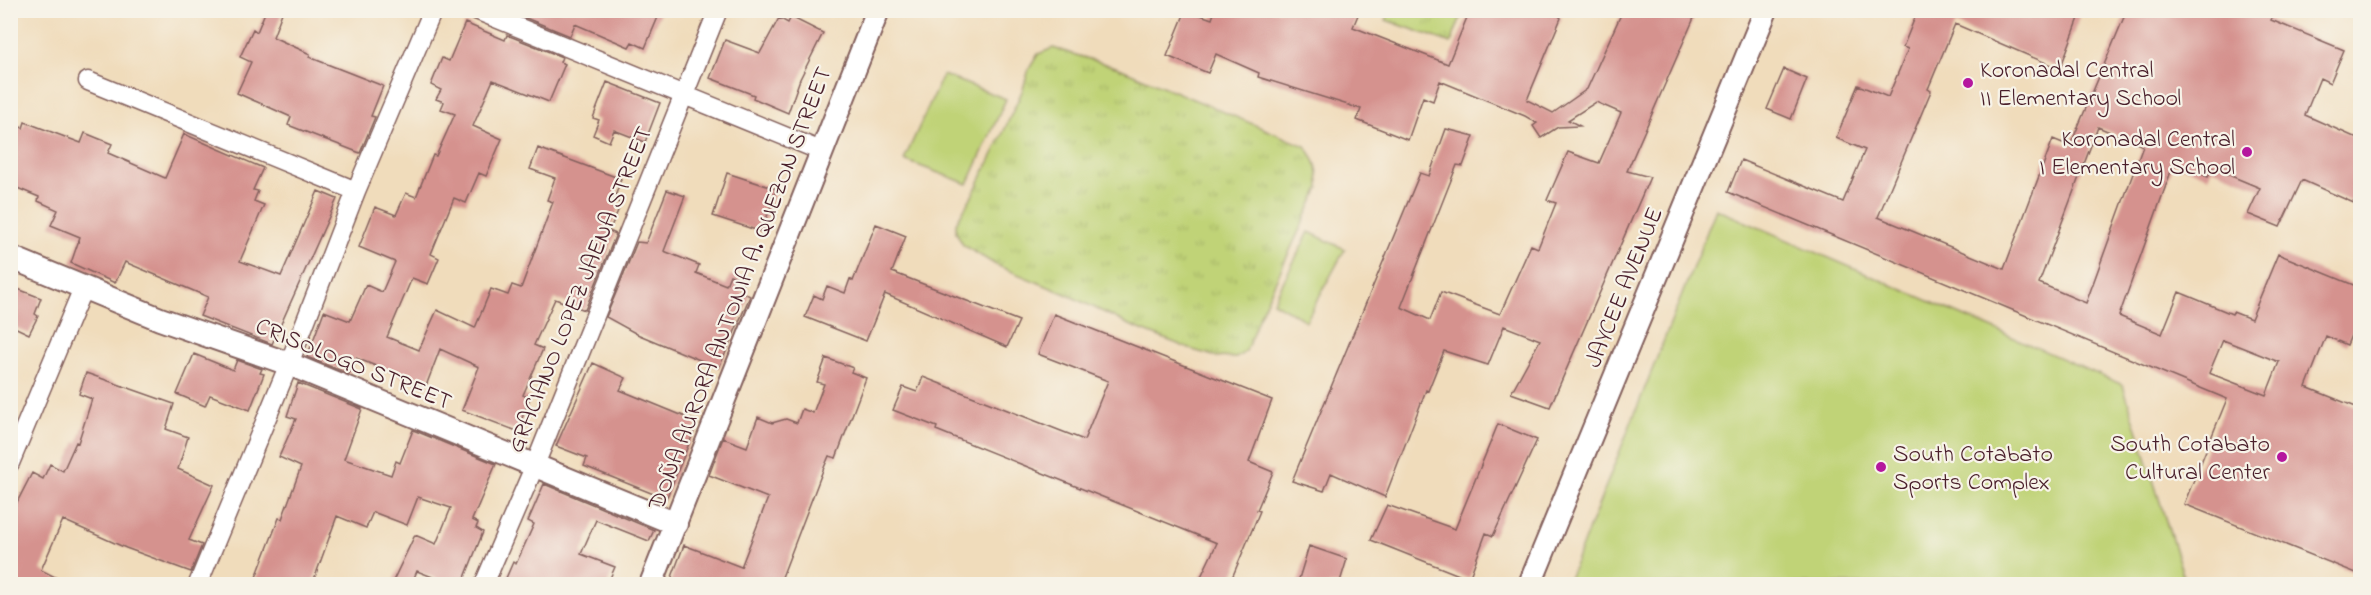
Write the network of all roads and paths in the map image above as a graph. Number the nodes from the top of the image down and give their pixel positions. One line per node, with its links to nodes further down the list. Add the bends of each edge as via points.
1 (433, 10): 9 (street)
2 (476, 10): 7 (street)
3 (718, 10): 7 (street, GRACIANO LOPEZ JAENA STREET)
4 (878, 10): 8 (street, DOÑA AURORA ANTONIA A. QUEZON STREET)
5 (1766, 10): 19 (street, JAYCEE AVENUE)
6 (88, 81): 9 (street)
7 (683, 94): 8 (street); 14 (street, GRACIANO LOPEZ JAENA STREET)
8 (821, 151): 15 (street, DOÑA AURORA ANTONIA A. QUEZON STREET)
9 (356, 191): 12 (street)
10 (10, 257): 11 (street, CRISOLOGO STREET)
11 (83, 288): 12 (street, CRISOLOGO STREET); 13 (street)
12 (289, 364): 14 (street, CRISOLOGO STREET); 16 (street)
13 (10, 463)
14 (535, 465): 15 (street, CRISOLOGO STREET); 17 (street, GRACIANO LOPEZ JAENA STREET)
15 (676, 524): 18 (street, DOÑA AURORA ANTONIA A. QUEZON STREET)
16 (198, 585)
17 (484, 585)
18 (651, 585)
19 (1530, 585)

